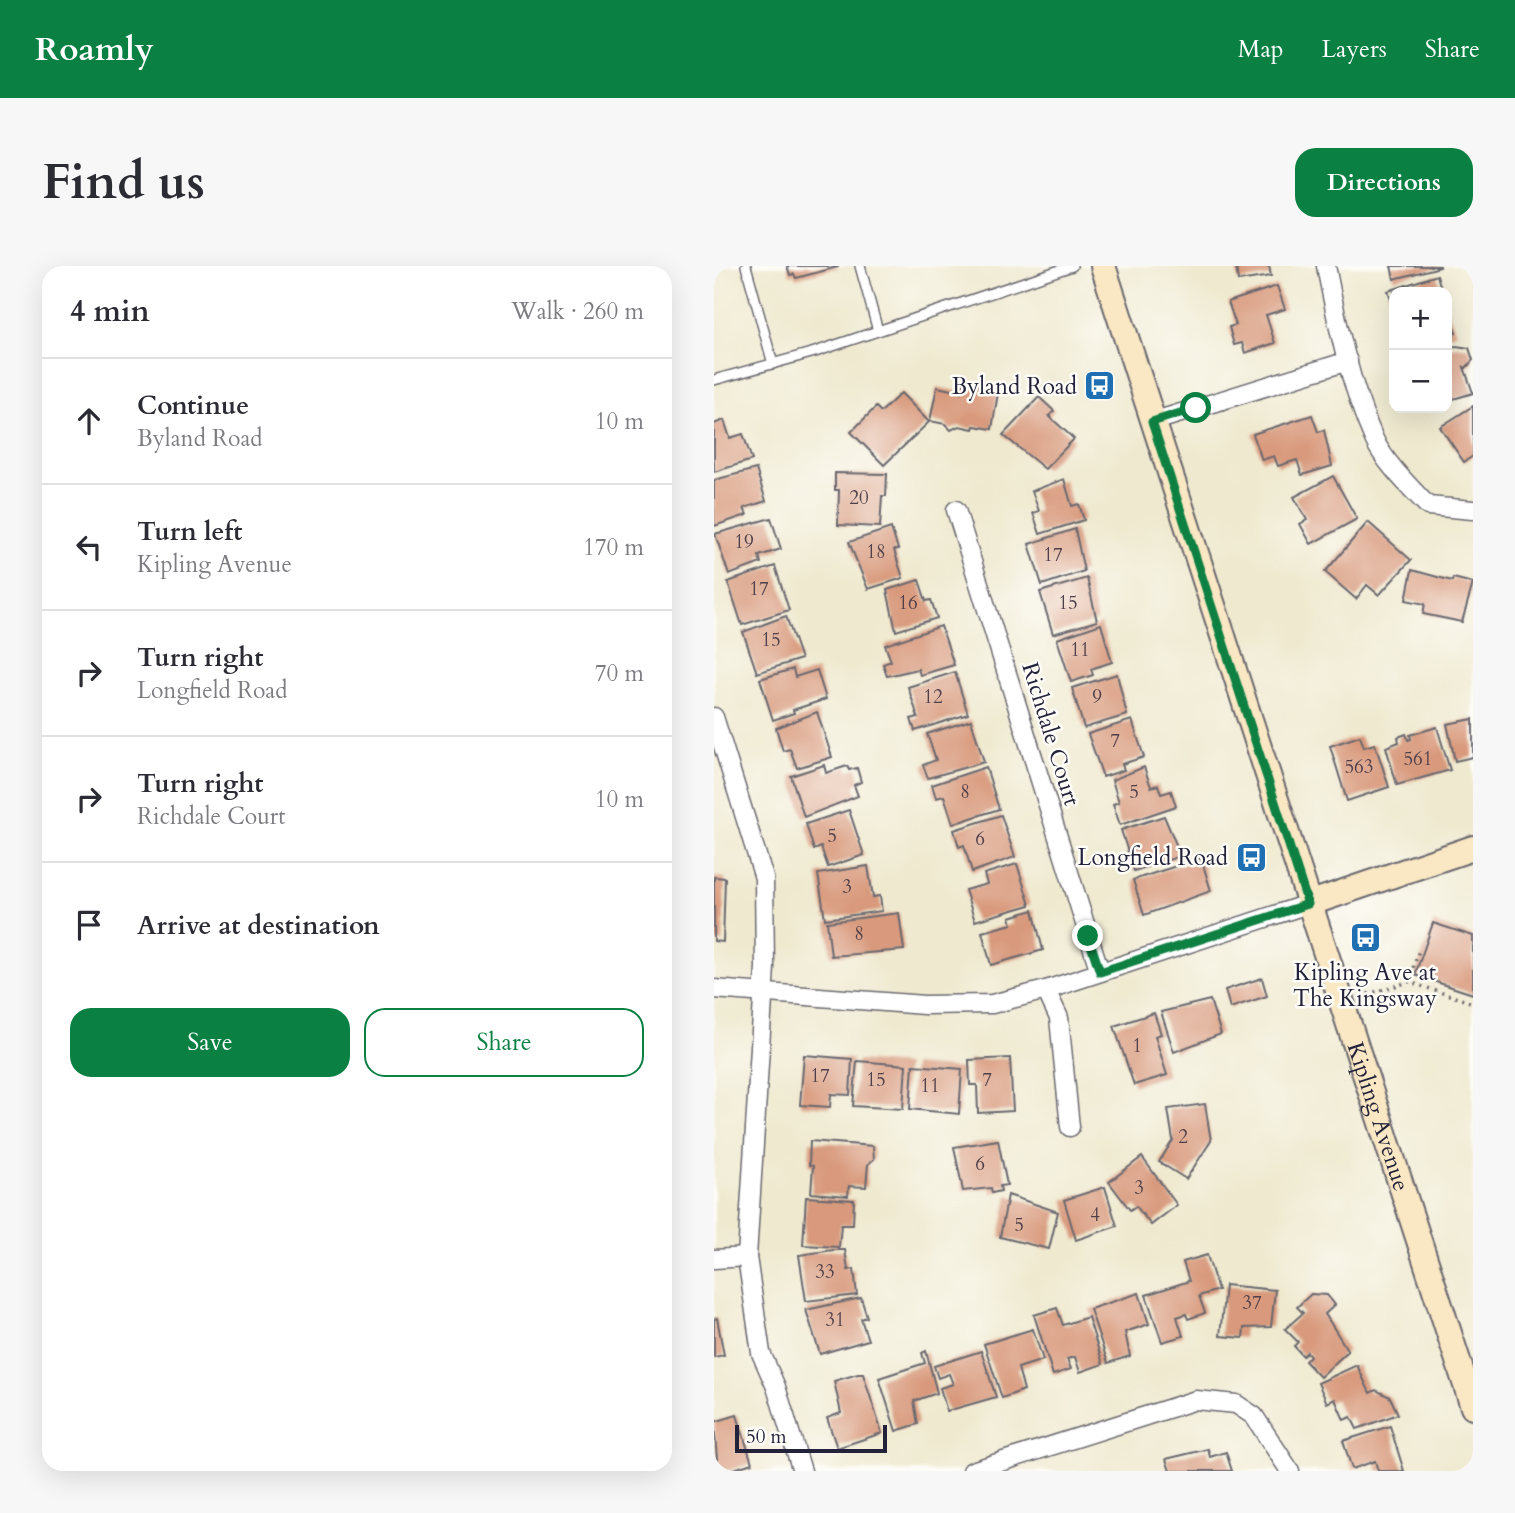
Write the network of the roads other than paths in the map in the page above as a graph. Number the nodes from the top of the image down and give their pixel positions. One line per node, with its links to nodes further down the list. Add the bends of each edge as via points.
1 (746, 266): 8 (lane)
2 (860, 266): 6 (lane)
3 (1072, 266): 6 (lane)
4 (1103, 266): 10 (main road, Kipling Avenue)
5 (1326, 266): 7 (street)
6 (878, 331): 8 (lane)
7 (1348, 362): 10 (street); 12 (street, via 1374,441 1401,478 1428,506)
8 (773, 364): 9 (lane)
9 (714, 380)
10 (1152, 422): 15 (main road, Kipling Avenue)
11 (956, 510): 16 (street, Richdale Court)
12 (1473, 510)
13 (714, 717): 19 (street, via 764,878)
14 (1473, 848): 15 (main road)
15 (1308, 904): 16 (street); 23 (main road, Kipling Avenue)
16 (1100, 972): 18 (street)
17 (714, 989): 19 (street)
18 (1046, 990): 19 (street, via 969,1006); 20 (street, via 1059,1018)
19 (761, 993): 21 (street)
20 (1070, 1127)
21 (747, 1258): 22 (street); 24 (street, via 761,1353)
22 (714, 1259)
23 (1473, 1408)
24 (802, 1471)
25 (972, 1471): 26 (street, via 1196,1400 1236,1404 1254,1416)
26 (1290, 1471)

